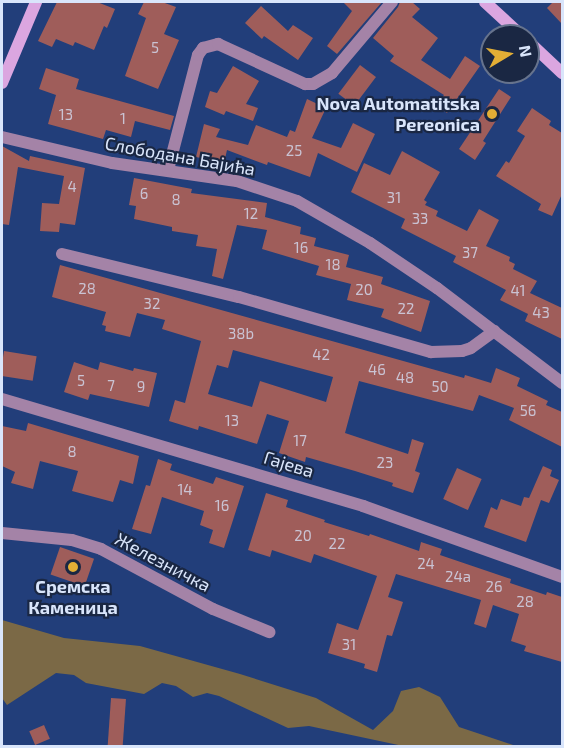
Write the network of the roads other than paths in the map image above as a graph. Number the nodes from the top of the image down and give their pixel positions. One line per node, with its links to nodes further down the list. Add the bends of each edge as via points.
1 (36, 2): 7 (main road)
2 (392, 2): 9 (street, via 332,73 313,84 305,84 218,44 203,48)
3 (485, 2): 4 (main road)
4 (509, 24)
5 (540, 52): 6 (main road)
6 (562, 73)
7 (2, 83)
8 (2, 137): 9 (street, Слободана Бајића, via 112,163)
9 (168, 170): 11 (street, Слободана Бајића, via 237,181 297,201 378,249)
10 (62, 254): 11 (street, via 239,297 431,352 462,351)
11 (494, 331): 12 (street, Слободана Бајића)
12 (562, 383)
13 (2, 399): 15 (street, Гајева, via 363,506)
14 (2, 533): 16 (street, Железничка, via 72,540 101,549 213,609)
15 (562, 577)
16 (269, 633)

